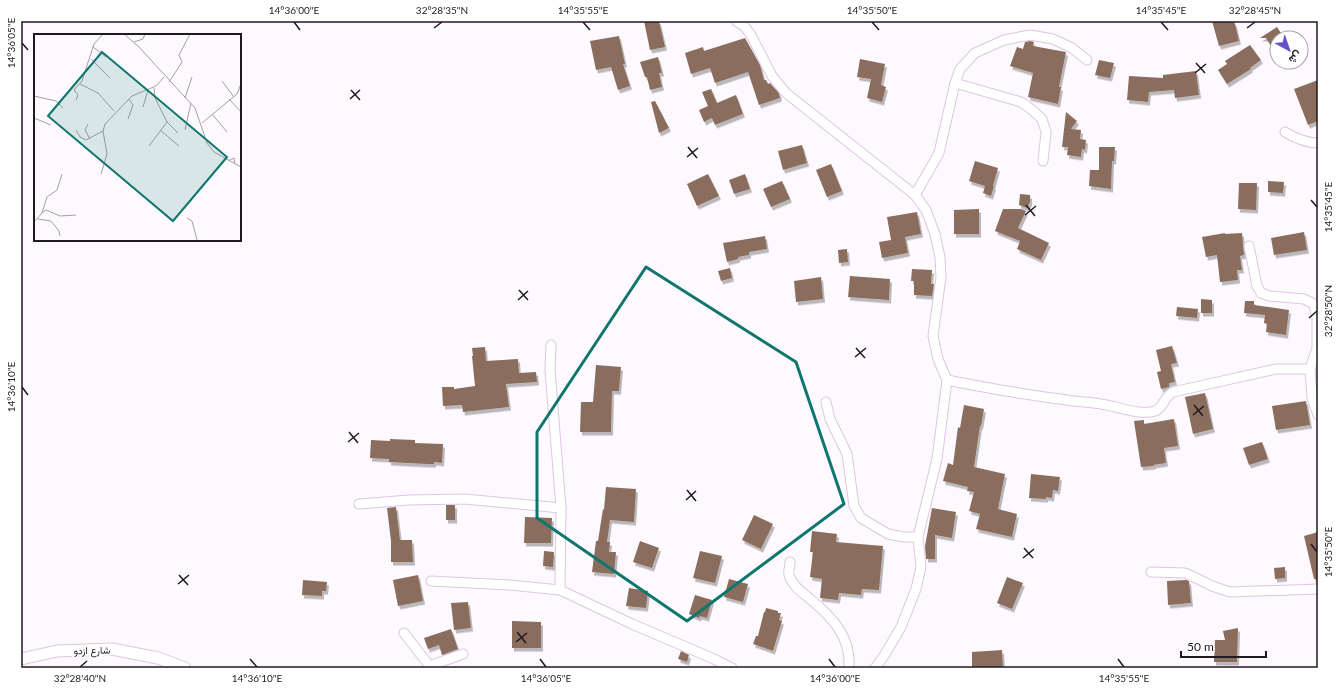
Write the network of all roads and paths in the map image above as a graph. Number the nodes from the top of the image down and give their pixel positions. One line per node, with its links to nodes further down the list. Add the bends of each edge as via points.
1 (736, 21): 7 (street, via 751,35 772,76 786,93)
2 (1087, 60): 3 (street, via 1072,48 1053,39 1030,35 1004,40 975,53 960,68)
3 (955, 83): 6 (street, via 1021,102 1031,109 1042,119 1046,132); 7 (street, via 939,153)
4 (1285, 132): 5 (street, via 1295,138)
5 (1318, 143)
6 (1043, 161)
7 (914, 195): 11 (street, via 926,210 940,257 941,277 933,336 938,359)
8 (1249, 246): 10 (street, via 1257,286 1261,292 1269,296 1304,299 1314,304 1317,318 1316,348)
9 (551, 345): 15 (street, via 550,370)
10 (1310, 369): 11 (street, via 1276,369 1173,392 1160,408 1149,412 1003,391); 13 (street, via 1312,398)
11 (947, 380): 16 (street, via 937,459)
12 (826, 402): 16 (street, via 830,419 847,454 854,506 861,518 888,534)
13 (1318, 415)
14 (359, 504): 15 (street, via 465,499)
15 (562, 508): 21 (street)
16 (918, 537): 29 (street, via 921,567 916,589 901,627)
17 (790, 562): 28 (street, via 789,574 798,589 836,623 848,650)
18 (1151, 572): 20 (street, via 1185,573 1230,592)
19 (431, 581): 21 (street)
20 (1318, 589)
21 (560, 590): 27 (street)
22 (404, 633): 25 (street)
23 (463, 654): 25 (street)
24 (21, 659): 26 (street, شارع ازدو, via 57,651 112,649 158,658)
25 (430, 667)
26 (185, 668)
27 (732, 668)
28 (849, 668)
29 (875, 668)

